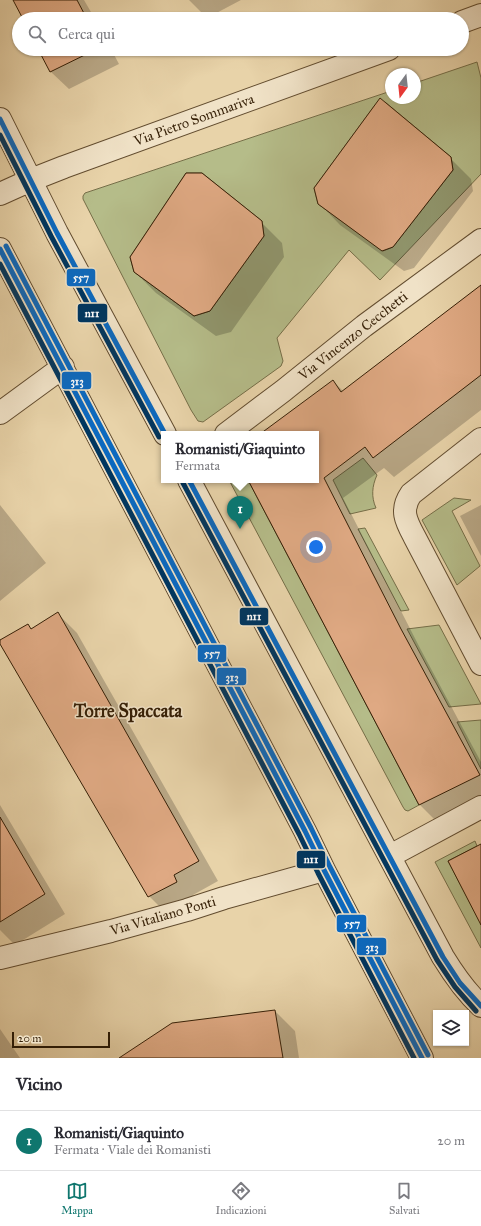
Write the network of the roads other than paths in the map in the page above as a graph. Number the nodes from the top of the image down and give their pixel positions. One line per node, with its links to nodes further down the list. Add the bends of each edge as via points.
1 (481, 15): 2 (street)
2 (469, 19)
3 (370, 56): 5 (street, Via Pietro Sommariva)
4 (0, 119): 5 (street)
5 (31, 180): 6 (street, Via Pietro Sommariva); 11 (street)
6 (0, 194)
7 (481, 240): 12 (street, Via Vincenzo Cecchetti, via 364,326)
8 (0, 249): 9 (street)
9 (63, 367): 10 (street); 18 (street)
10 (0, 413)
11 (163, 431)
12 (230, 431)
13 (481, 439): 15 (street, via 412,494 407,500 405,512 414,536)
14 (191, 483): 17 (street)
15 (481, 664)
16 (481, 807): 17 (street)
17 (390, 856): 20 (street, via 450,969)
18 (324, 870): 19 (street, Via Vitaliano Ponti, via 118,929); 21 (street)
19 (0, 958)
20 (481, 1006)
21 (422, 1058)

